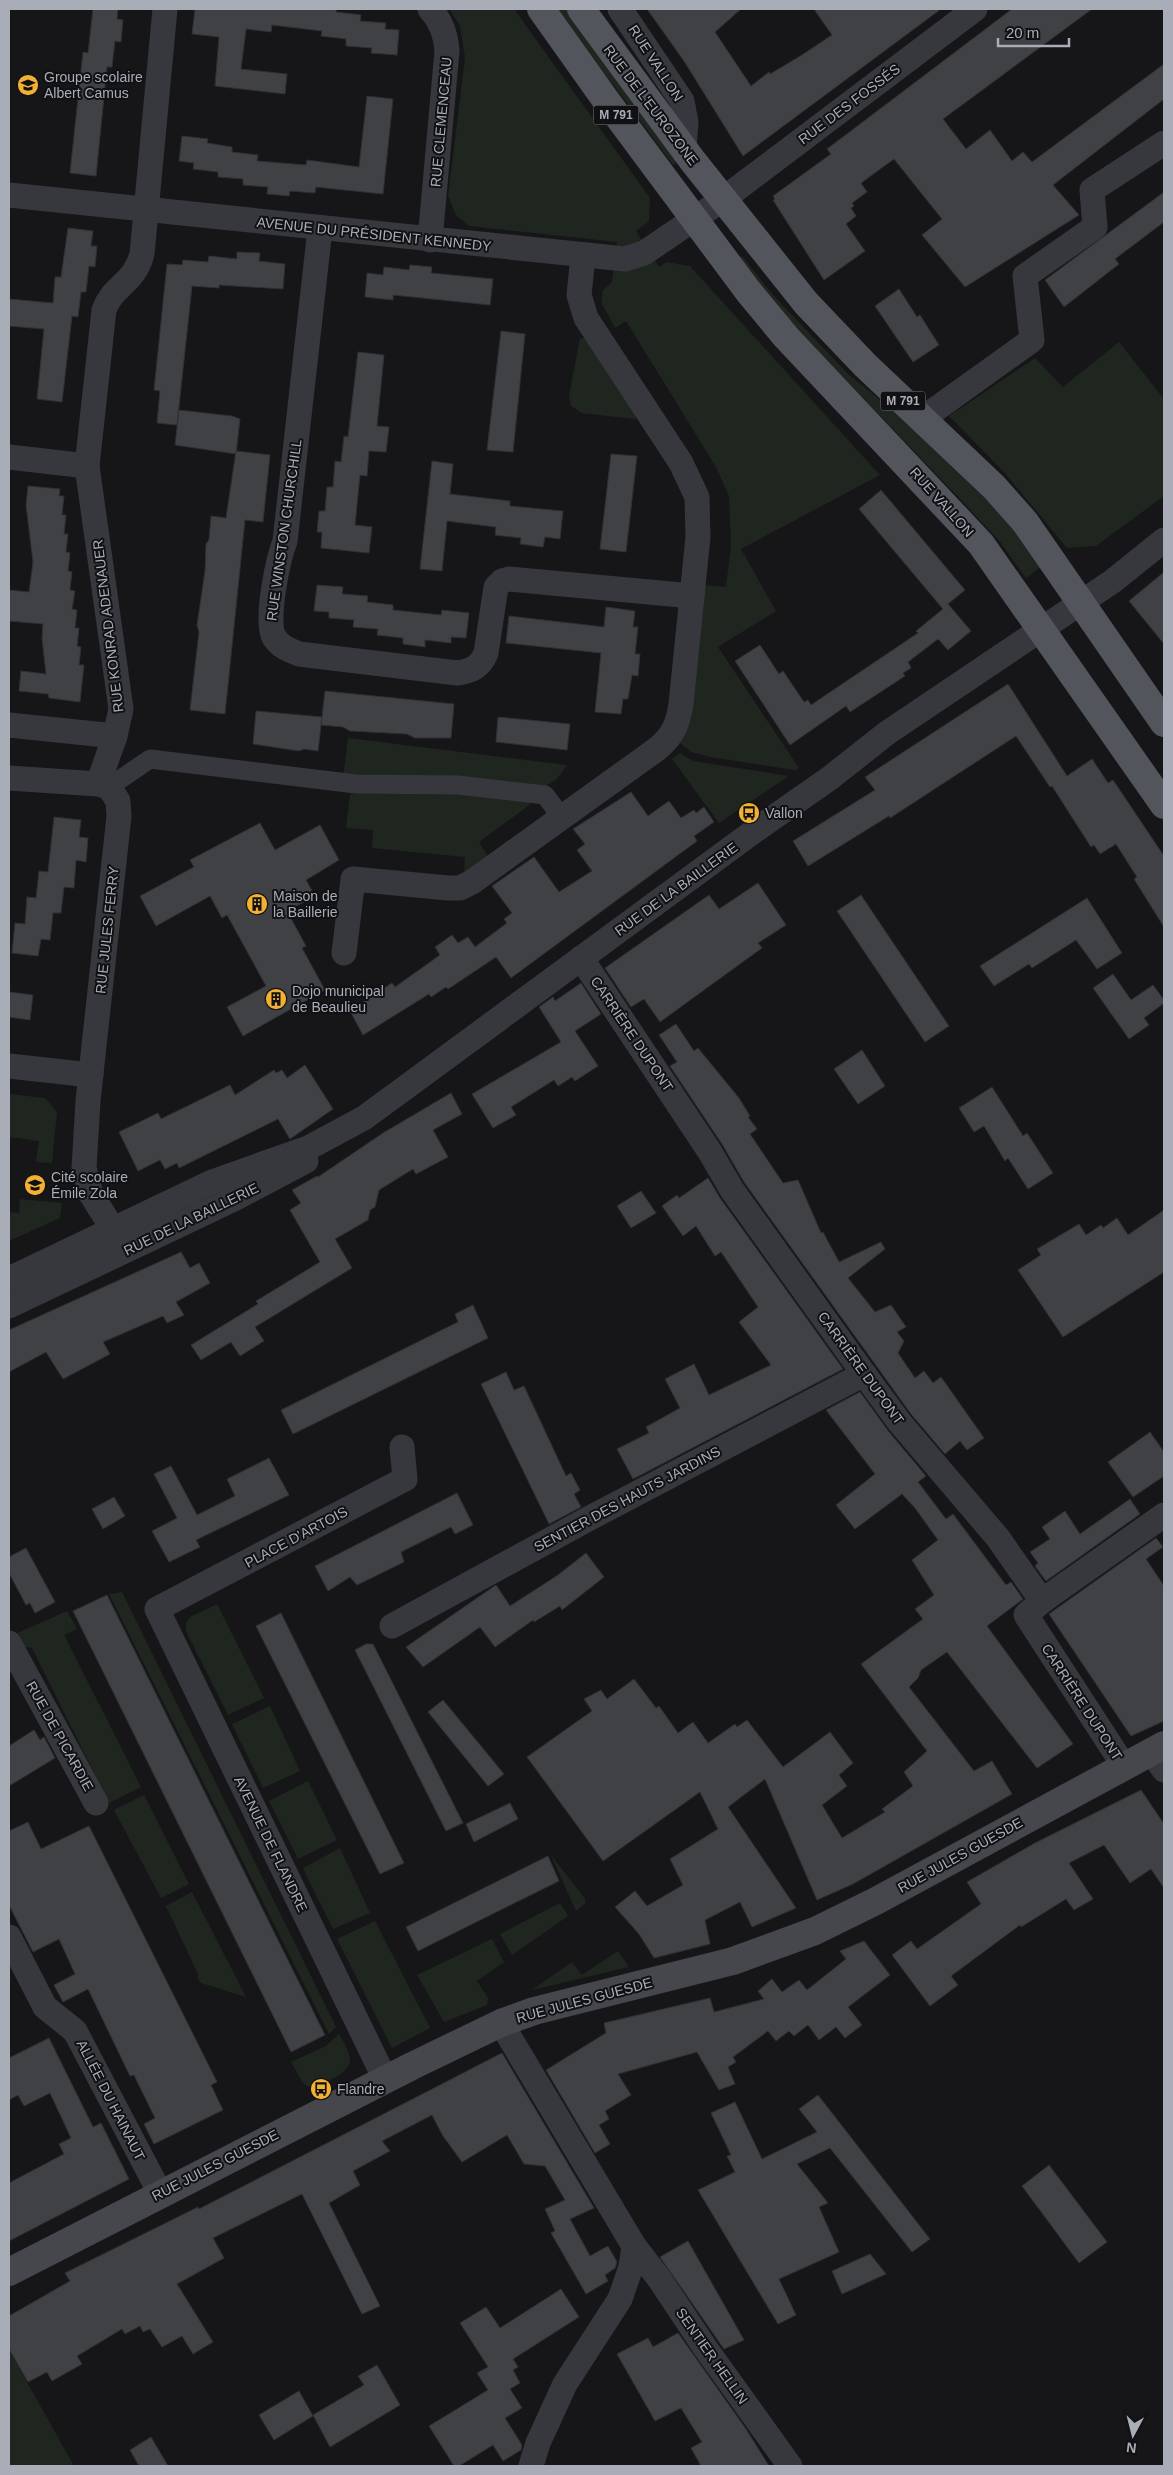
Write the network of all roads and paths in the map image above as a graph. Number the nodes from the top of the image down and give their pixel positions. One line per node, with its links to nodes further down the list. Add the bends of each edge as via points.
1 (165, 9): 11 (street)
2 (430, 9): 14 (street, RUE CLEMENCEAU, via 442,25 447,50)
3 (541, 9): 12 (main road, M 791)
4 (581, 9): 8 (main road, RUE DE L'EUROZONE / M 791)
5 (620, 9): 8 (street, RUE VALLON, via 682,101 686,122)
6 (975, 9): 10 (street, RUE DES FOSSÉS)
7 (1164, 142): 16 (street, via 1092,190 1094,227 1025,276 1032,340)
8 (684, 149): 10 (main road, RUE DE L'EUROZONE / M 791)
9 (9, 196): 11 (street, AVENUE DU PRÉSIDENT KENNEDY)
10 (722, 200): 12 (street, AVENUE DU PRÉSIDENT KENNEDY); 16 (main road, M 791, via 831,332)
11 (147, 211): 13 (street, AVENUE DU PRÉSIDENT KENNEDY); 18 (street, RUE KONRAD ADENAUER, via 139,266 107,301 104,310)
12 (694, 220): 15 (street, AVENUE DU PRÉSIDENT KENNEDY, via 634,257); 22 (main road, RUE VALLON / M 791, via 786,337 981,544)
13 (320, 229): 14 (street, AVENUE DU PRÉSIDENT KENNEDY); 20 (street, RUE WINSTON CHURCHILL, via 285,541 278,560 271,624 279,644 299,654 457,673 477,667 486,653 496,587 502,581 509,579)
14 (430, 240): 15 (street, AVENUE DU PRÉSIDENT KENNEDY)
15 (584, 256): 20 (street, via 580,295 586,318 681,463 697,497 698,537)
16 (922, 419): 21 (main road, M 791, via 1010,504)
17 (9, 457): 18 (street)
18 (87, 466): 25 (street, RUE KONRAD ADENAUER, via 121,709)
19 (1164, 540): 21 (street, RUE DE LA BAILLERIE)
20 (692, 596): 29 (street, via 681,704 671,736)
21 (1081, 603): 22 (street, RUE DE LA BAILLERIE); 23 (main road, M 791)
22 (1040, 630): 28 (main road, RUE VALLON / M 791); 31 (street, RUE DE LA BAILLERIE, via 887,733)
23 (1164, 723)
24 (9, 725): 25 (street)
25 (115, 736): 27 (street, RUE KONRAD ADENAUER)
26 (9, 778): 27 (street)
27 (104, 786): 29 (street, via 150,759 356,784 458,785 545,795); 33 (street, RUE JULES FERRY, via 118,801 120,816)
28 (1164, 805)
29 (562, 818): 30 (street, via 460,888 353,879)
30 (344, 953)
31 (581, 958): 34 (street, RUE DE LA BAILLERIE); 39 (street, CARRIÈRE DUPONT, via 732,1190)
32 (9, 1066): 33 (street)
33 (91, 1075): 35 (street, RUE JULES FERRY, via 84,1168 91,1194)
34 (364, 1118): 35 (street, RUE DE LA BAILLERIE, via 308,1148 212,1182); 36 (street, RUE DE LA BAILLERIE, via 346,1135 284,1174)
35 (113, 1229): 36 (street, RUE JULES FERRY); 37 (street, RUE DE LA BAILLERIE)
36 (126, 1250): 38 (street, RUE DE LA BAILLERIE)
37 (9, 1279)
38 (9, 1306)
39 (864, 1374): 42 (street, CARRIÈRE DUPONT, via 900,1423 998,1538); 44 (street, SENTIER DES HAUTS JARDINS)
40 (402, 1446): 43 (street, PLACE D'ARTOIS, via 405,1479)
41 (1164, 1517): 42 (street)
42 (1042, 1600): 47 (street, CARRIÈRE DUPONT, via 1026,1615)
43 (157, 1609): 51 (street, AVENUE DE FLANDRE)
44 (392, 1626)
45 (9, 1643): 48 (street, RUE DE PICARDIE)
46 (1160, 1755): 47 (main road, RUE JULES GUESDE)
47 (1124, 1766): 50 (main road, RUE JULES GUESDE, via 816,1931 725,1963 534,2011)
48 (96, 1803)
49 (9, 1937): 52 (street, ALLÉE DU HAINAUT, via 45,2007 75,2031)
50 (501, 2023): 51 (main road, RUE JULES GUESDE); 53 (street, SENTIER HELLIN)
51 (385, 2080): 52 (main road, RUE JULES GUESDE)
52 (160, 2194): 54 (main road, RUE JULES GUESDE)
53 (634, 2246): 55 (street, via 620,2299 565,2384); 56 (street, SENTIER HELLIN)
54 (9, 2272)
55 (531, 2466)
56 (790, 2466)

